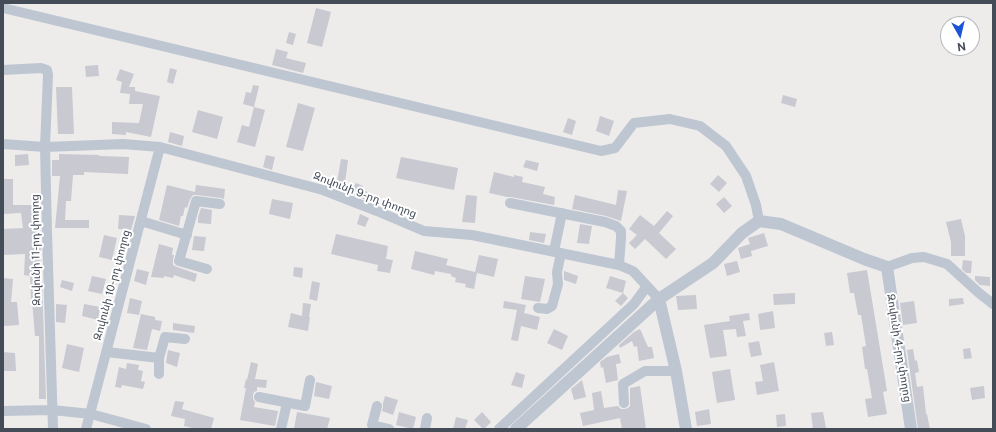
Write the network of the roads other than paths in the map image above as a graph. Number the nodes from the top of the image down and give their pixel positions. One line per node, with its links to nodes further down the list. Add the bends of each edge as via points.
1 (3, 8): 10 (street, via 601,151 615,148 634,123 670,119 700,126 726,146 746,176)
2 (3, 70): 4 (street, Զովունի 11-րդ փողոց, via 47,70)
3 (3, 144): 4 (street, Զովունի 9-րդ փողոց)
4 (46, 147): 5 (street, Զովունի 9-րդ փողոց, via 123,144); 30 (street, Զովունի 11-րդ փողոց)
5 (160, 147): 9 (street, Զովունի 10-րդ փողոց); 12 (street, Զովունի 9-րդ փողոց, via 323,190 424,231 472,235)
6 (510, 203): 8 (street)
7 (220, 204): 11 (street, via 196,201)
8 (562, 213): 12 (street); 13 (street, via 616,226 621,231)
9 (142, 221): 11 (street); 21 (street, Զովունի 10-րդ փողոց)
10 (759, 221): 14 (street, via 781,224); 17 (street, via 742,233 713,263)
11 (187, 235): 15 (street, via 179,262)
12 (558, 252): 13 (street, Զովունի 9-րդ փողոց); 19 (street, via 558,284 552,306 547,309)
13 (619, 265): 16 (street, Զովունի 9-րդ փողոց, via 633,272)
14 (887, 268): 18 (street, via 912,258 924,257 947,264); 43 (street, Զովունի 4-րդ փողոց)
15 (207, 269)
16 (647, 286): 17 (street, Զովունի 9-րդ փողոց); 40 (street, via 634,304)
17 (659, 299): 23 (street); 41 (street)
18 (993, 304)
19 (538, 308)
20 (185, 339): 22 (street, via 165,337)
21 (107, 352): 22 (street); 32 (street, Զովունի 10-րդ փողոց)
22 (159, 358): 24 (street)
23 (676, 371): 28 (street, via 645,371 623,384); 42 (street)
24 (159, 374)
25 (310, 380): 27 (street, via 305,406)
26 (259, 398): 27 (street)
27 (287, 403): 37 (street)
28 (624, 404)
29 (377, 406): 38 (street, via 372,424)
30 (52, 410): 31 (street); 32 (street); 34 (street, Զովունի 11-րդ փողոց)
31 (3, 411)
32 (91, 414): 35 (street, Զովունի 10-րդ փողոց); 36 (street)
33 (427, 418): 39 (street)
34 (53, 429)
35 (86, 429)
36 (146, 429)
37 (281, 429)
38 (389, 429)
39 (425, 429)
40 (499, 429)
41 (516, 429)
42 (686, 429)
43 (911, 429)

